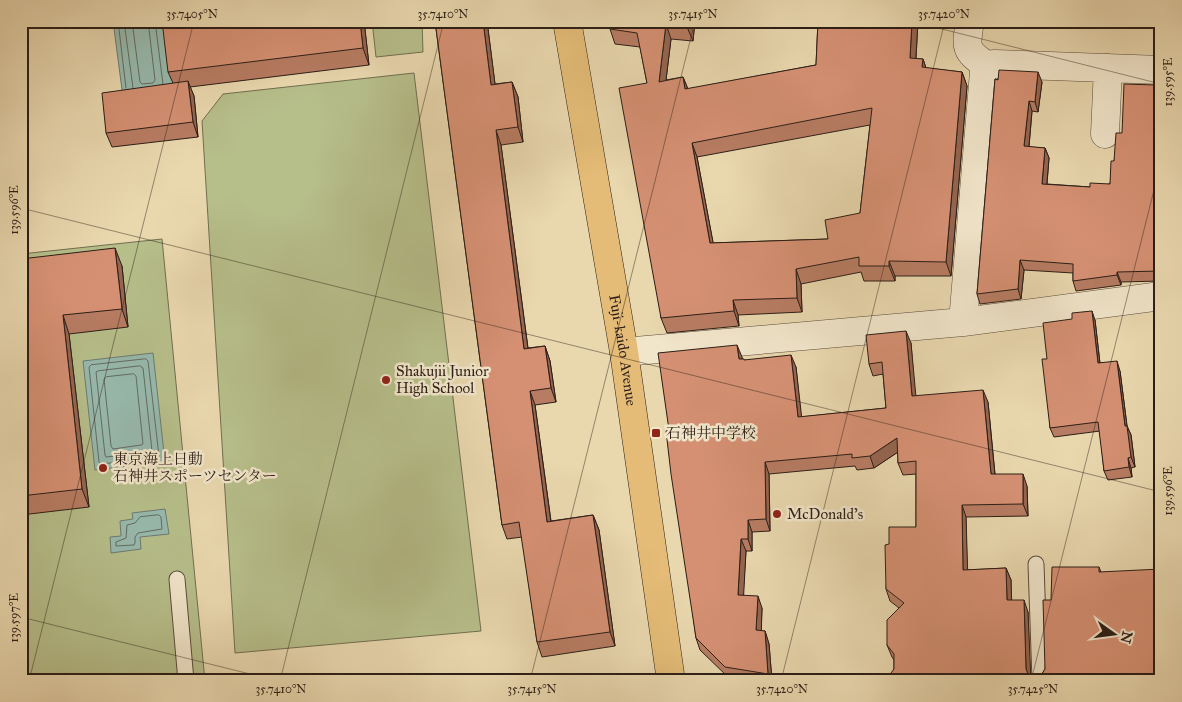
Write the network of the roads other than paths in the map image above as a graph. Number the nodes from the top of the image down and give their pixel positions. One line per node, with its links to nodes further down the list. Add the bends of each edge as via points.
1 (567, 21): 9 (main road, Fuji-kaido Avenue)
2 (970, 21): 3 (street, via 969,52)
3 (986, 65): 4 (street); 8 (street)
4 (1108, 68): 5 (street); 6 (street)
5 (1161, 70)
6 (1105, 134)
7 (1161, 296): 8 (street)
8 (963, 322): 9 (street)
9 (624, 352): 13 (main road, Fuji-kaido Avenue)
10 (1036, 564): 14 (lane)
11 (177, 579): 12 (lane)
12 (186, 681)
13 (671, 681)
14 (1040, 681)

